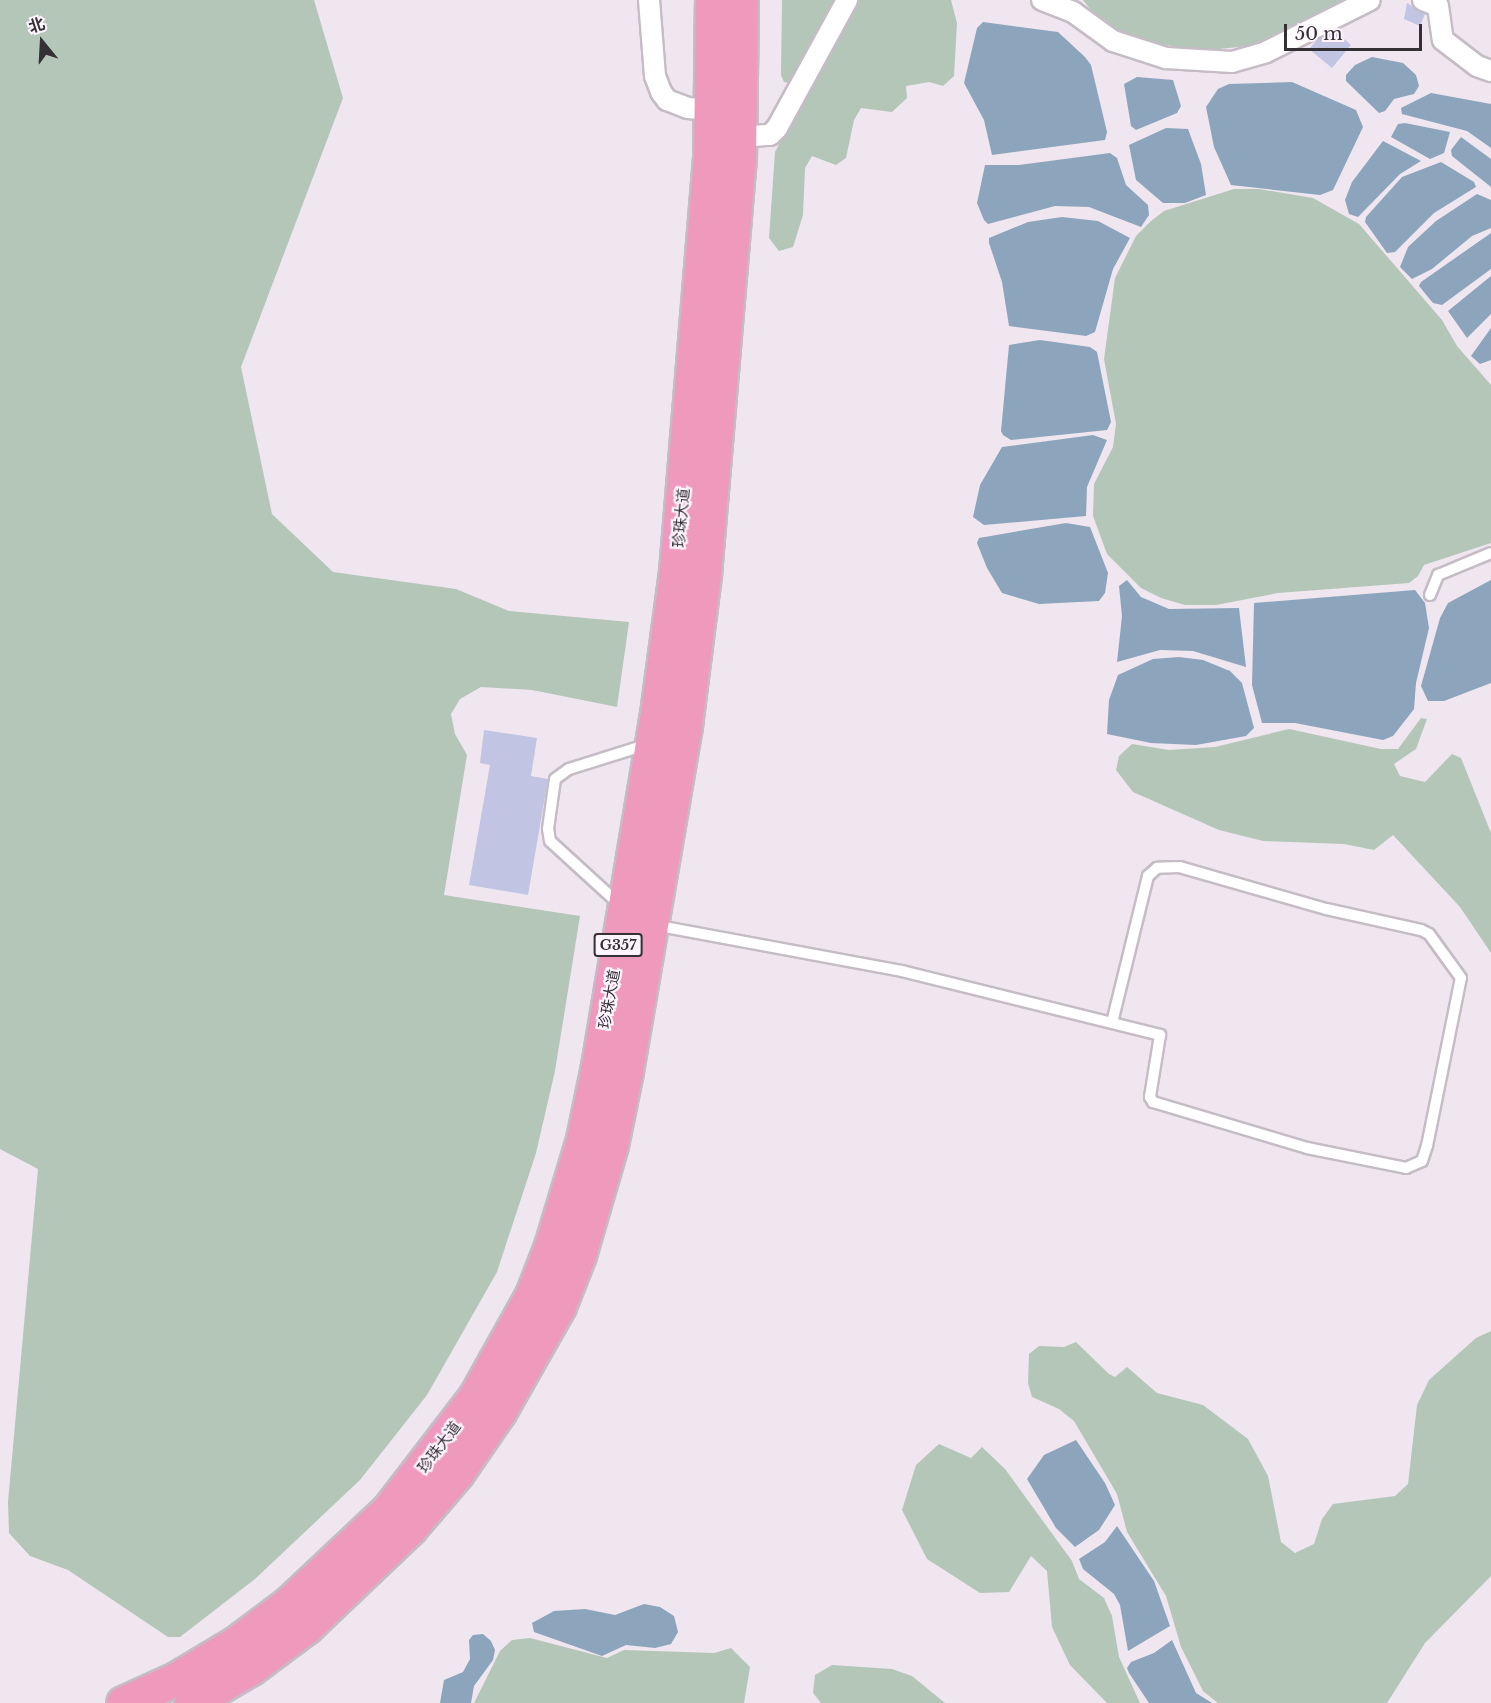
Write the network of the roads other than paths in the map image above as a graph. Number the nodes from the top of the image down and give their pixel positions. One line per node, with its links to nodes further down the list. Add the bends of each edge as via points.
1 (649, 0): 9 (street, via 655,76 661,92 667,100 688,108)
2 (712, 0): 9 (highway, 珍珠大道 / G357)
3 (741, 0): 10 (highway, 珍珠大道 / G357)
4 (847, 0): 10 (street, via 777,128 770,135)
5 (1042, 0): 6 (street, via 1073,12 1113,41 1166,58 1232,62 1266,52)
6 (1370, 0)
7 (1423, 0): 8 (street, via 1438,6 1443,40 1477,66)
8 (1491, 71)
9 (711, 110): 10 (street); 13 (highway, 珍珠大道 / G357, via 696,364 676,571)
10 (739, 137): 14 (highway, 珍珠大道 / G357, via 705,574 685,725)
11 (1491, 552): 12 (lane, via 1438,575)
12 (1430, 595)
13 (652, 742): 14 (highway, 珍珠大道 / G357); 14 (lane, via 569,769 555,779 548,829 550,841)
14 (638, 916): 15 (lane, via 902,971); 16 (highway, 珍珠大道 / G357, via 565,1203 532,1295 476,1397 389,1509 288,1604 236,1643 176,1679); 17 (highway, 珍珠大道 / G357, via 611,1145 579,1255 533,1357 457,1473 403,1536 306,1627 251,1668)
15 (1112, 1023): 15 (lane, via 1160,1035 1150,1097 1153,1102 1307,1148 1406,1168 1422,1161 1427,1146 1461,978 1429,934 1421,930 1326,909 1180,867 1157,868 1148,876)
16 (123, 1703)
17 (191, 1703)

